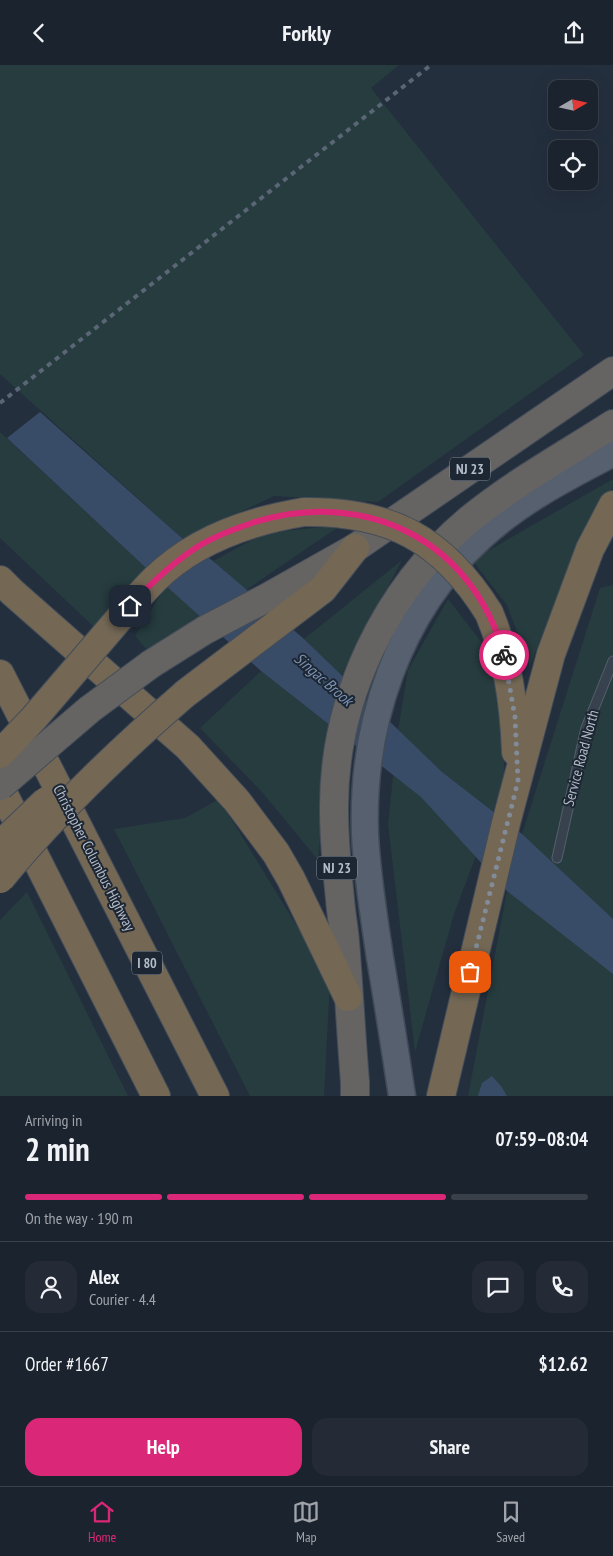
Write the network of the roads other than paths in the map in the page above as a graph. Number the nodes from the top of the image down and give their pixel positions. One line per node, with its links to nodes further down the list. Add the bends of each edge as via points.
1 (613, 366): 3 (highway)
2 (613, 371): 3 (highway, NJ 23)
3 (586, 390): 9 (highway, NJ 23)
4 (613, 424): 7 (highway, NJ 23)
5 (613, 439): 7 (highway)
6 (613, 453): 24 (main road, via 526,502 481,536 461,556 426,599 412,623 380,702 367,769 365,835 370,895)
7 (515, 486): 20 (highway, NJ 23, via 449,539 408,584 376,637 356,684 340,739 334,817)
8 (613, 505): 15 (highway, via 590,549 551,654)
9 (355, 548): 13 (highway, via 322,589); 16 (highway, NJ 23, bridge, via 205,630 151,664 90,709)
10 (0, 580): 20 (highway, via 188,747 237,801 291,879)
11 (613, 661): 18 (lane, Service Road North, via 586,728)
12 (0, 674): 22 (highway, Christopher Columbus Highway / I 80)
13 (186, 693): 17 (highway, bridge, via 105,751); 19 (highway, bridge, via 112,759 50,821)
14 (0, 754): 15 (highway, bridge, via 130,606 170,566 203,544 245,525 272,517 332,511 361,515 415,536 437,551 476,591 499,636 515,717)
15 (518, 781): 25 (highway)
16 (0, 787): 21 (highway)
17 (0, 845)
18 (557, 858)
19 (0, 879)
20 (348, 997): 23 (highway, NJ 23)
21 (156, 1096)
22 (214, 1096)
23 (355, 1096)
24 (402, 1096)
25 (441, 1096)

